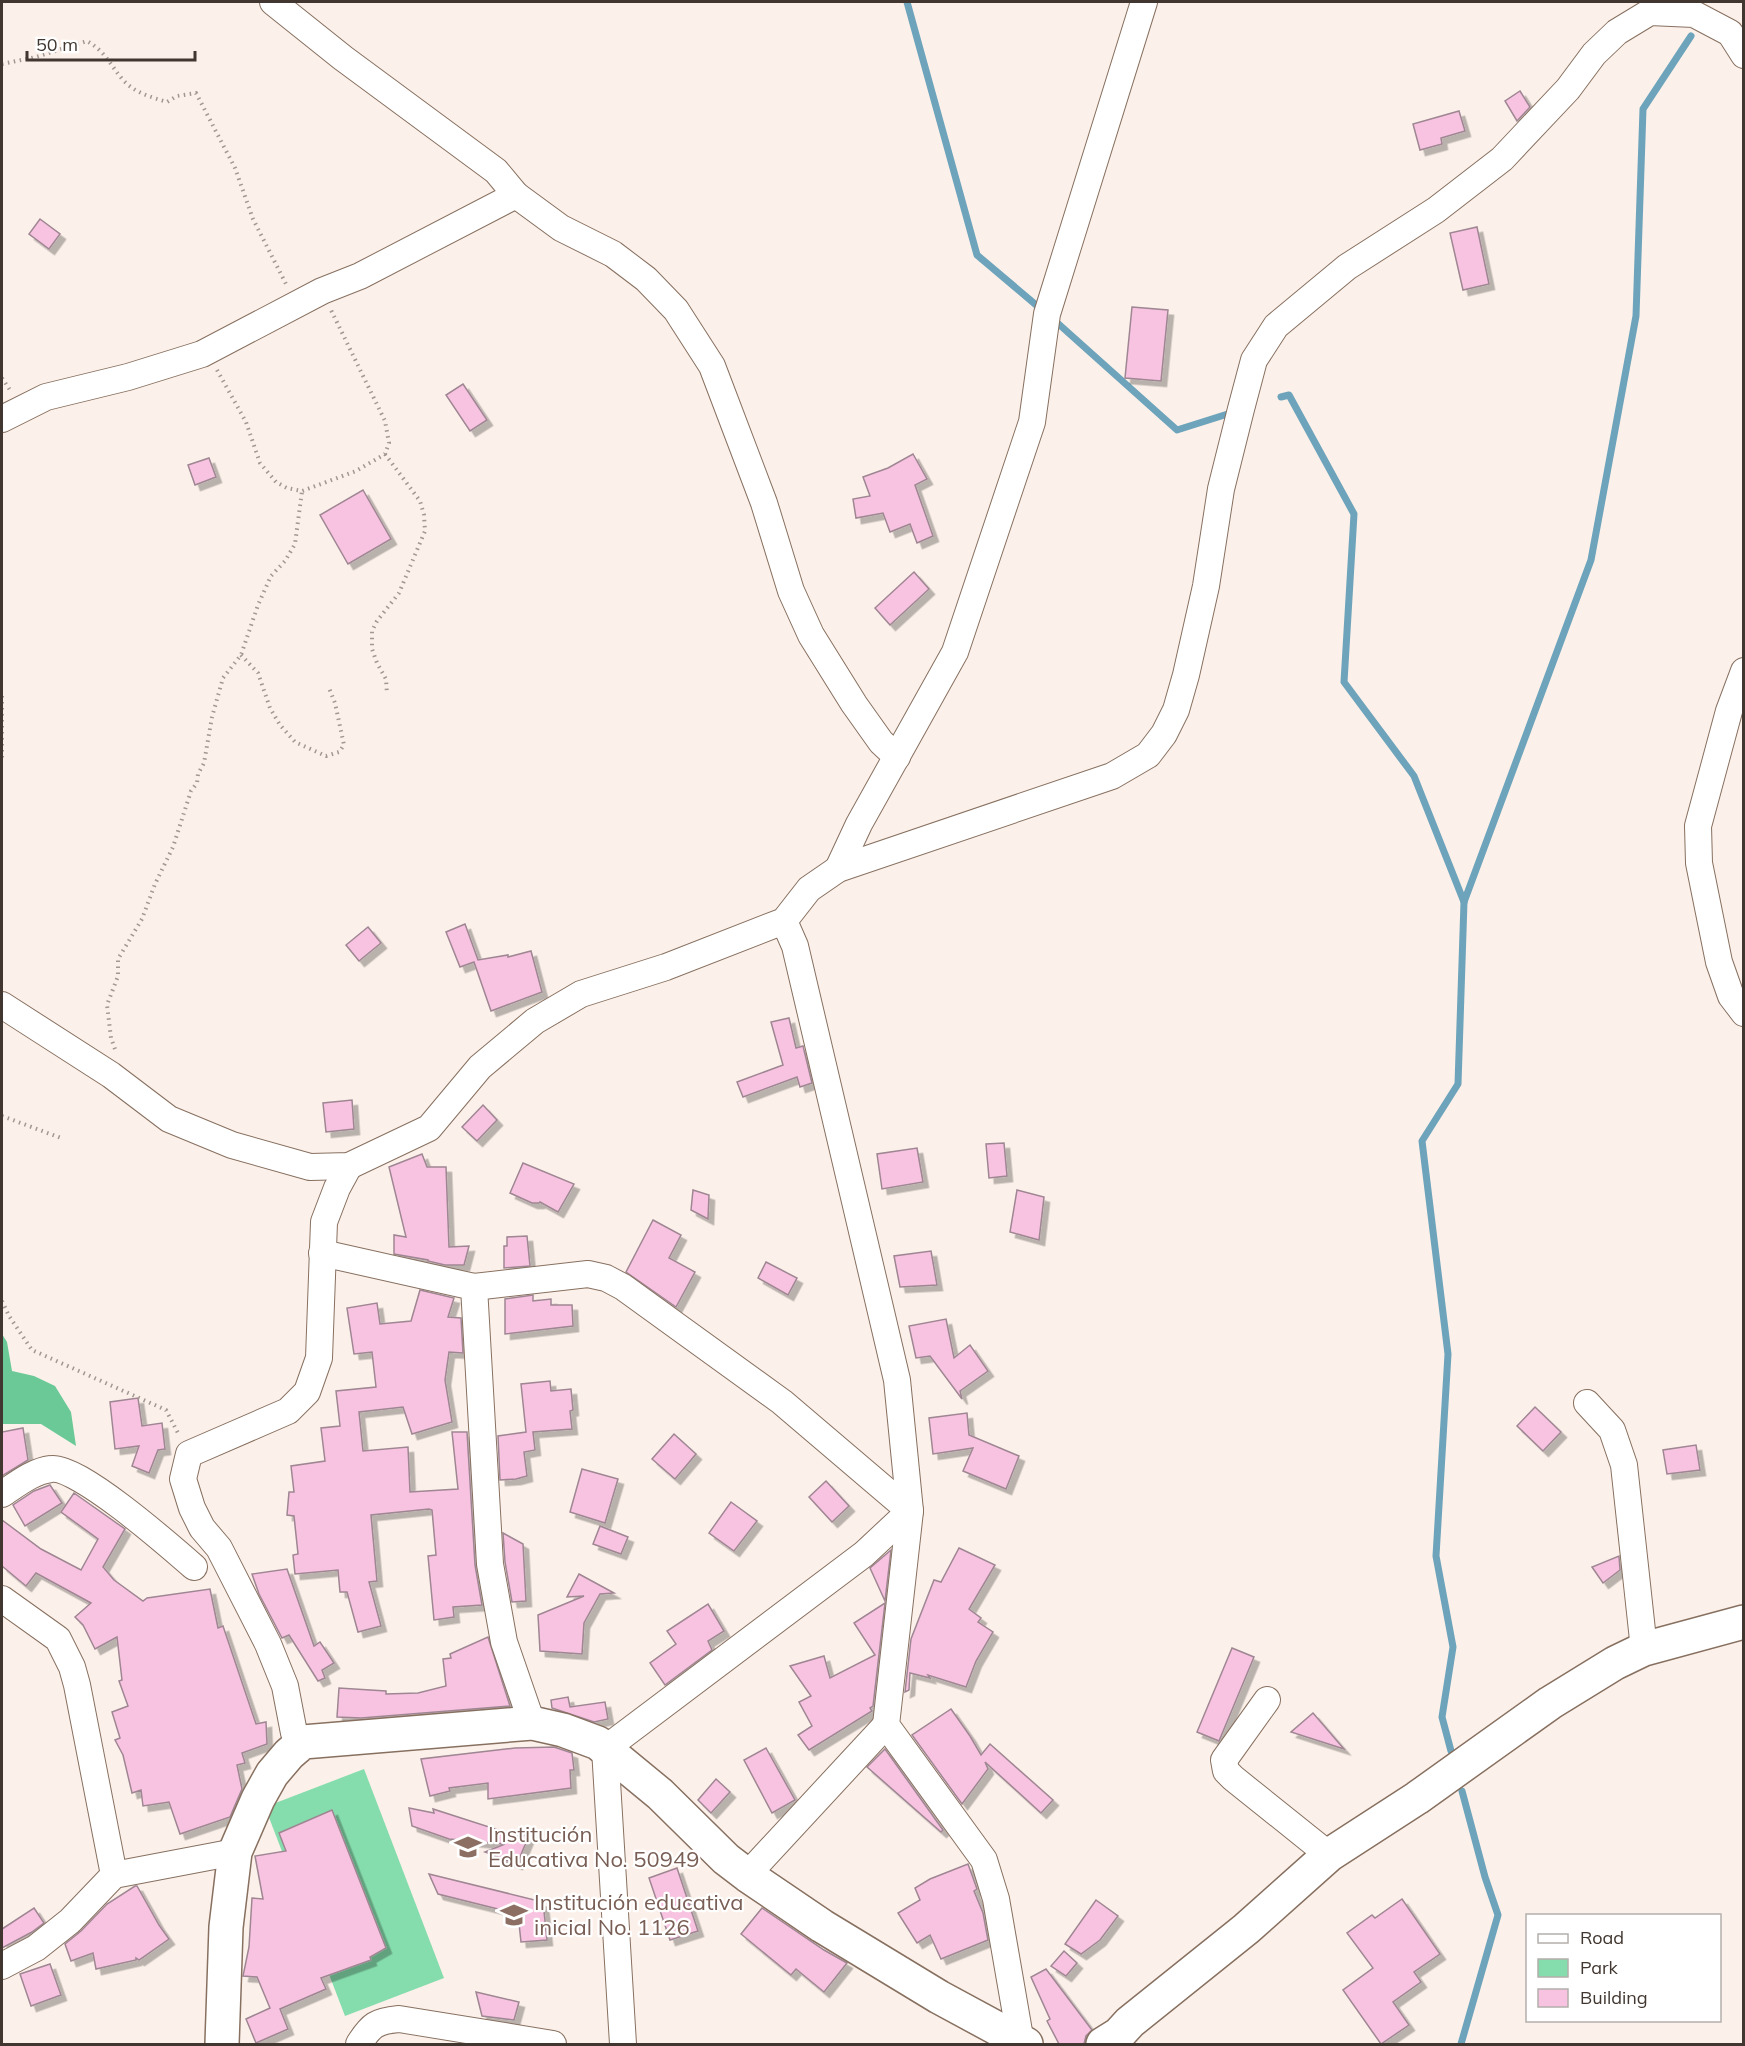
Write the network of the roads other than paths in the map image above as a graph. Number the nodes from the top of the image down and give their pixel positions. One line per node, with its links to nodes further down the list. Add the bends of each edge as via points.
1 (273, 2): 4 (street, via 496,171)
2 (1144, 2): 7 (street, via 1047,314 1032,422 955,652)
3 (1743, 55): 8 (street, via 1730,33 1694,14 1650,12 1617,32 1502,159 1436,210 1347,267 1276,326 1254,360 1241,409 1221,489 1206,586 1176,710 1148,755 1112,776)
4 (516, 195): 5 (street, via 202,354 46,397); 7 (street, via 561,228 613,254 646,279 676,310 712,366 764,503 791,591 811,636 881,742)
5 (2, 419)
6 (1743, 671): 11 (street, via 1698,826 1698,863 1719,962 1731,996)
7 (897, 757): 8 (street)
8 (838, 869): 9 (street, via 808,889)
9 (784, 921): 12 (street, via 666,967 581,994 535,1021 480,1067 429,1128); 17 (street, via 795,946 897,1380)
10 (2, 1005): 12 (street, via 111,1075 168,1119 232,1145 310,1167)
11 (1743, 1014)
12 (349, 1166): 13 (street, via 324,1222)
13 (322, 1253): 14 (street); 25 (street, via 319,1358 307,1392 288,1411 189,1454 183,1479 202,1528 219,1548 268,1644 285,1686 294,1733)
14 (474, 1287): 17 (street, via 588,1274 606,1278 782,1402); 23 (street, via 490,1564 504,1642)
15 (1587, 1403): 21 (street, via 1612,1430 1624,1465)
16 (2, 1494): 18 (street, via 38,1472 52,1468 68,1472 119,1505)
17 (910, 1511): 24 (street); 26 (street, via 864,1554)
18 (194, 1567)
19 (2, 1599): 29 (street, via 58,1639 72,1666)
20 (1743, 1622): 21 (main road)
21 (1644, 1650): 28 (main road, via 1615,1663 1550,1704)
22 (1267, 1700): 28 (street, via 1224,1760 1226,1771)
23 (532, 1723): 25 (main road); 26 (main road, via 588,1738)
24 (886, 1725): 30 (street); 36 (street, via 984,1860 996,1899)
25 (303, 1742): 27 (main road, via 272,1774)
26 (605, 1749): 30 (main road); 35 (street)
27 (235, 1852): 29 (street); 32 (main road, via 226,1927)
28 (1329, 1855): 37 (main road, via 1246,1929)
29 (114, 1875): 31 (street, via 70,1921 36,1948)
30 (747, 1875): 36 (main road, via 822,1926)
31 (2, 1966)
32 (222, 2044)
33 (359, 2044): 34 (street, via 370,2028 383,2020 399,2019)
34 (553, 2044)
35 (622, 2044)
36 (1024, 2044)
37 (1103, 2044)

